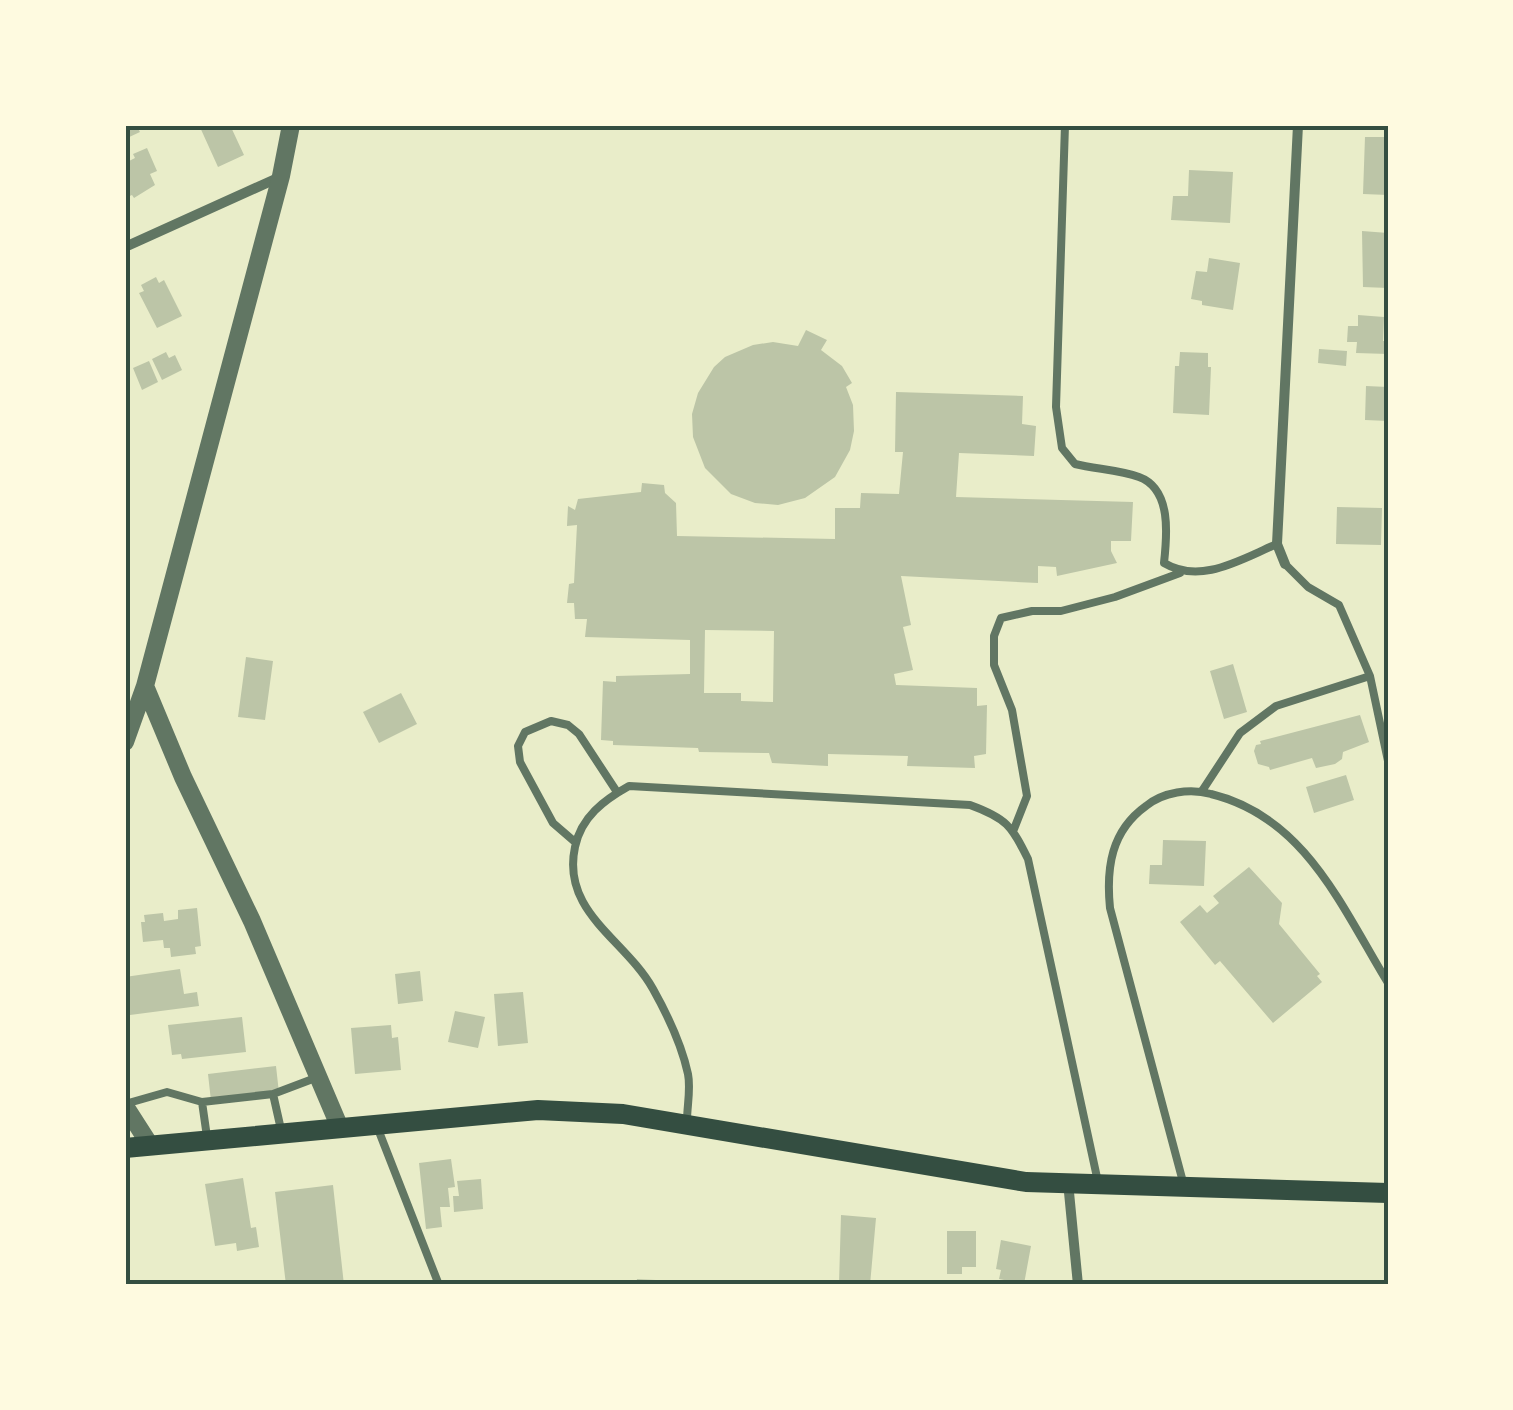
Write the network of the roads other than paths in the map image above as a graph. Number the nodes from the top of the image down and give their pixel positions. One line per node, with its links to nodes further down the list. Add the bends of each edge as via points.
1 (292, 125): 4 (street)
2 (1066, 125): 8 (lane, via 1056,407 1062,448 1075,464 1142,477 1159,496 1168,526 1164,564)
3 (1298, 125): 6 (street)
4 (281, 176): 5 (street); 10 (street)
5 (125, 247)
6 (1276, 544): 7 (street); 8 (lane, via 1206,573)
7 (1285, 564): 9 (lane, via 1339,605)
8 (1184, 572): 15 (lane, via 1097,602 1001,618 994,664 1012,710 1028,796)
9 (1370, 676): 12 (lane); 13 (lane, via 1276,706 1240,733)
10 (145, 686): 11 (street); 18 (street)
11 (125, 742)
12 (1388, 761)
13 (1202, 791): 17 (lane, via 1256,810 1283,828 1320,873); 31 (lane, via 1170,793 1146,805 1114,844 1107,879)
14 (617, 792): 15 (lane, via 629,786 970,805); 16 (lane, via 584,822); 16 (lane, via 568,724 551,720 525,732 520,762 553,822)
15 (1014, 829): 30 (lane, via 1028,859)
16 (576, 842): 23 (lane, via 575,890 651,986 676,1040 689,1077)
17 (1388, 983)
18 (318, 1077): 19 (lane); 24 (street)
19 (273, 1094): 20 (lane); 25 (lane)
20 (202, 1102): 21 (lane, via 167,1092); 26 (lane)
21 (125, 1105): 27 (street)
22 (376, 1125): 23 (main road, via 538,1110); 24 (main road); 33 (lane)
23 (687, 1125): 29 (main road, via 1026,1182)
24 (340, 1128): 25 (main road)
25 (282, 1134): 26 (main road)
26 (207, 1141): 27 (main road)
27 (150, 1145): 28 (main road)
28 (125, 1148)
29 (1068, 1181): 30 (main road); 34 (street)
30 (1098, 1182): 31 (main road)
31 (1184, 1186): 32 (main road)
32 (1388, 1193)
33 (439, 1285)
34 (1078, 1285)

